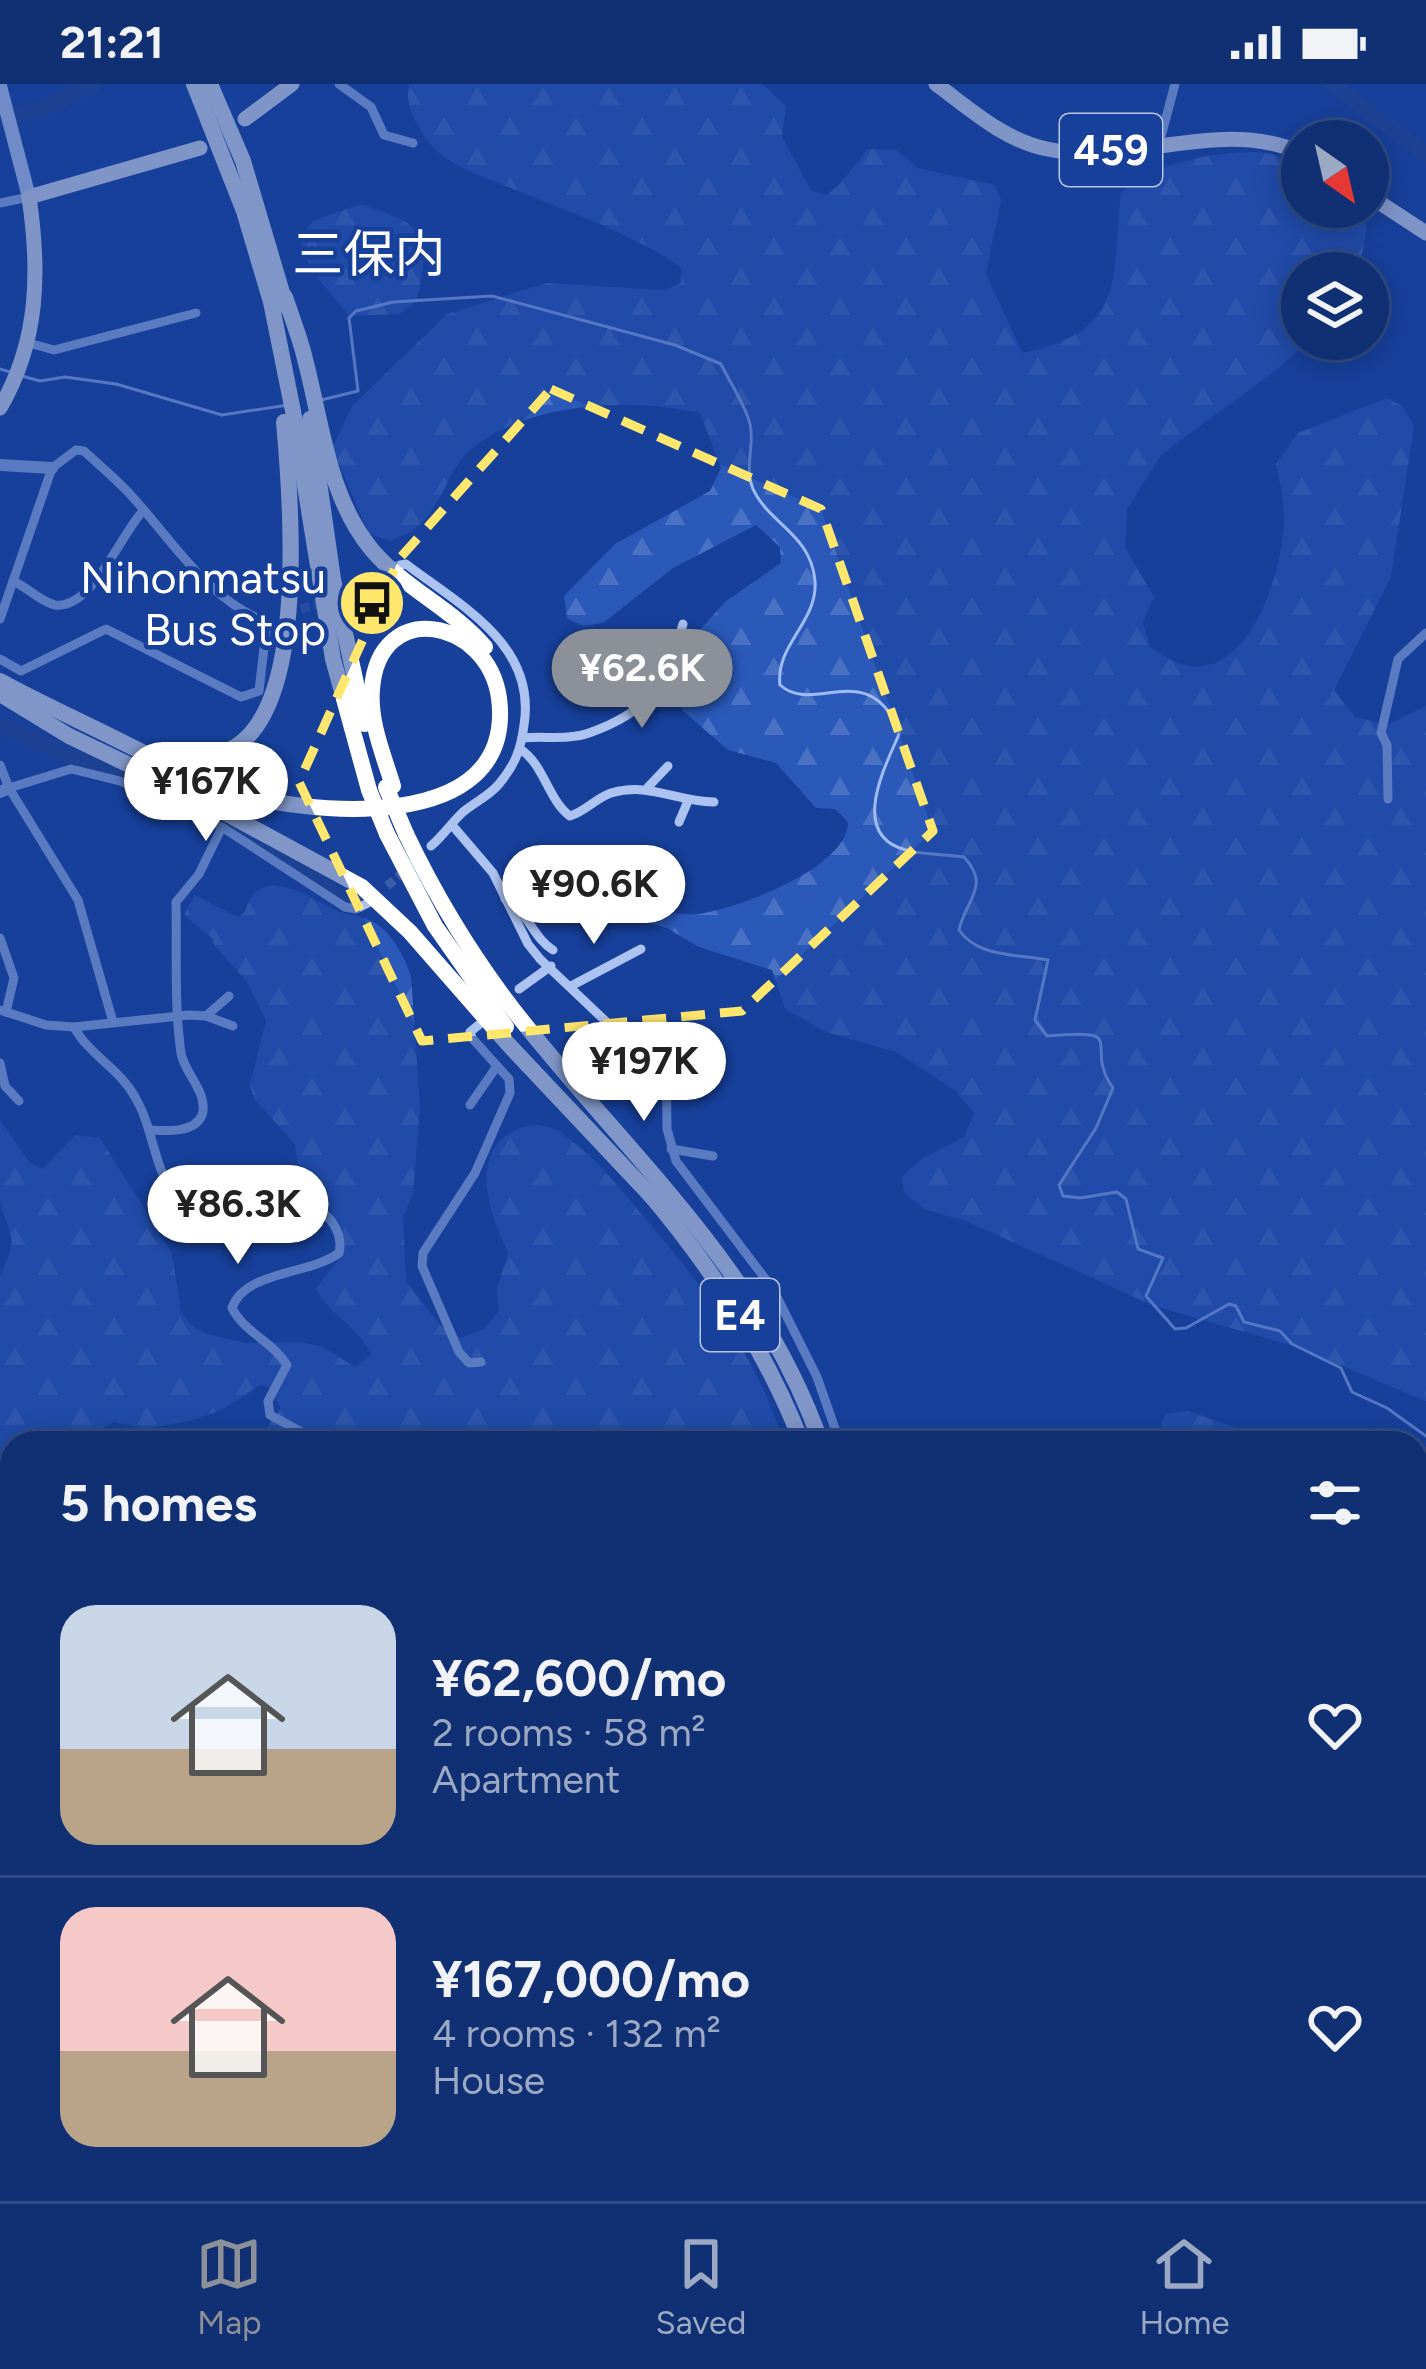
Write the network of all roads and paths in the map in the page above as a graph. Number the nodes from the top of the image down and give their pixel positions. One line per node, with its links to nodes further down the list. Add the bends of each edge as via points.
1 (194, 84): 18 (highway, E4)
2 (210, 84): 19 (highway, E4, via 244,161)
3 (292, 84): 9 (highway)
4 (338, 84): 10 (street, via 371,106 384,135)
5 (936, 84): 8 (highway, 459)
6 (1175, 84): 11 (street)
7 (0, 86): 14 (main road)
8 (954, 90): 11 (highway, 459, via 1009,135 1049,150)
9 (245, 119)
10 (413, 143)
11 (1159, 144): 12 (highway, 459, via 1257,138)
12 (1281, 146)
13 (200, 148): 14 (highway)
14 (29, 197): 15 (street); 21 (highway, via 36,278)
15 (0, 203)
16 (1389, 209): 17 (highway)
17 (1426, 233)
18 (252, 235): 37 (highway, via 288,473 280,671 257,728 232,749); 41 (highway, E4, via 293,411 333,659)
19 (285, 297): 41 (highway, E4, via 348,655); 43 (highway, via 346,511 389,569 493,655 508,692 507,733 479,783 414,814 320,818)
20 (196, 313): 21 (street, via 54,350)
21 (29, 344): 22 (highway)
22 (0, 408)
23 (0, 465): 24 (street)
24 (52, 468): 25 (street, via 72,450 84,452); 26 (street)
25 (143, 511): 26 (street, via 86,595 49,603); 30 (street, via 190,565)
26 (14, 581): 29 (street)
27 (368, 586): 36 (street, via 406,564 494,634 526,691)
28 (279, 615): 30 (street)
29 (0, 619)
30 (267, 622): 33 (street, via 262,683 241,698 106,629 21,670)
31 (682, 624): 36 (street, via 674,660 653,696 584,735)
32 (1426, 634): 44 (street, via 1401,654 1392,681 1381,734)
33 (0, 659)
34 (0, 681): 37 (highway)
35 (0, 694): 43 (highway)
36 (521, 744): 40 (street, via 565,814); 48 (street, via 495,789)
37 (153, 758): 41 (highway, via 274,803 352,809 442,797 474,775 500,716 484,661 444,630 405,632 374,674)
38 (0, 764): 42 (street)
39 (668, 766): 40 (street)
40 (648, 787): 45 (street)
41 (383, 788): 50 (highway, E4, bridge); 50 (highway, bridge)
42 (4, 790): 49 (street, via 82,770); 64 (street, via 78,900)
43 (196, 796): 78 (highway, via 380,901)
44 (1388, 799)
45 (688, 801): 46 (street); 47 (street)
46 (714, 802)
47 (679, 822)
48 (452, 825): 51 (street); 53 (street)
49 (222, 827): 52 (street, via 345,907); 62 (street, via 176,902)
50 (402, 834): 78 (highway, E4, via 436,926 489,1005); 82 (highway, E4, via 529,1030 722,1255 787,1361)
51 (431, 846)
52 (379, 894)
53 (506, 899): 55 (street); 57 (street, via 532,951)
54 (0, 938): 61 (street, via 14,978)
55 (553, 950)
56 (641, 950): 58 (street)
57 (551, 966): 58 (street); 60 (street)
58 (571, 986): 76 (street, via 616,1031 666,1049)
59 (215, 988): 63 (street, via 225,1000)
60 (519, 989)
61 (3, 1011): 67 (street)
62 (180, 1016): 63 (street); 64 (street); 75 (street, via 181,1058 202,1112 179,1130)
63 (206, 1016): 66 (street)
64 (112, 1022): 67 (street)
65 (481, 1023): 69 (street, via 472,1038)
66 (233, 1026)
67 (74, 1027): 71 (street)
68 (0, 1063): 70 (street)
69 (497, 1066): 74 (street); 79 (street, via 512,1086 494,1136 422,1266 459,1352)
70 (1, 1080): 73 (street)
71 (130, 1088): 72 (street); 75 (street)
72 (118, 1097)
73 (20, 1101)
74 (470, 1105)
75 (151, 1130): 80 (street, via 166,1182 191,1208 274,1235 314,1210 338,1235 339,1253 259,1281 232,1308 287,1365 268,1401 270,1415)
76 (671, 1149): 77 (street); 83 (street, via 773,1289)
77 (713, 1156)
78 (655, 1200): 81 (highway, E4, via 731,1301)
79 (481, 1362)
80 (300, 1431)
81 (797, 1431)
82 (816, 1431)
83 (837, 1431)

